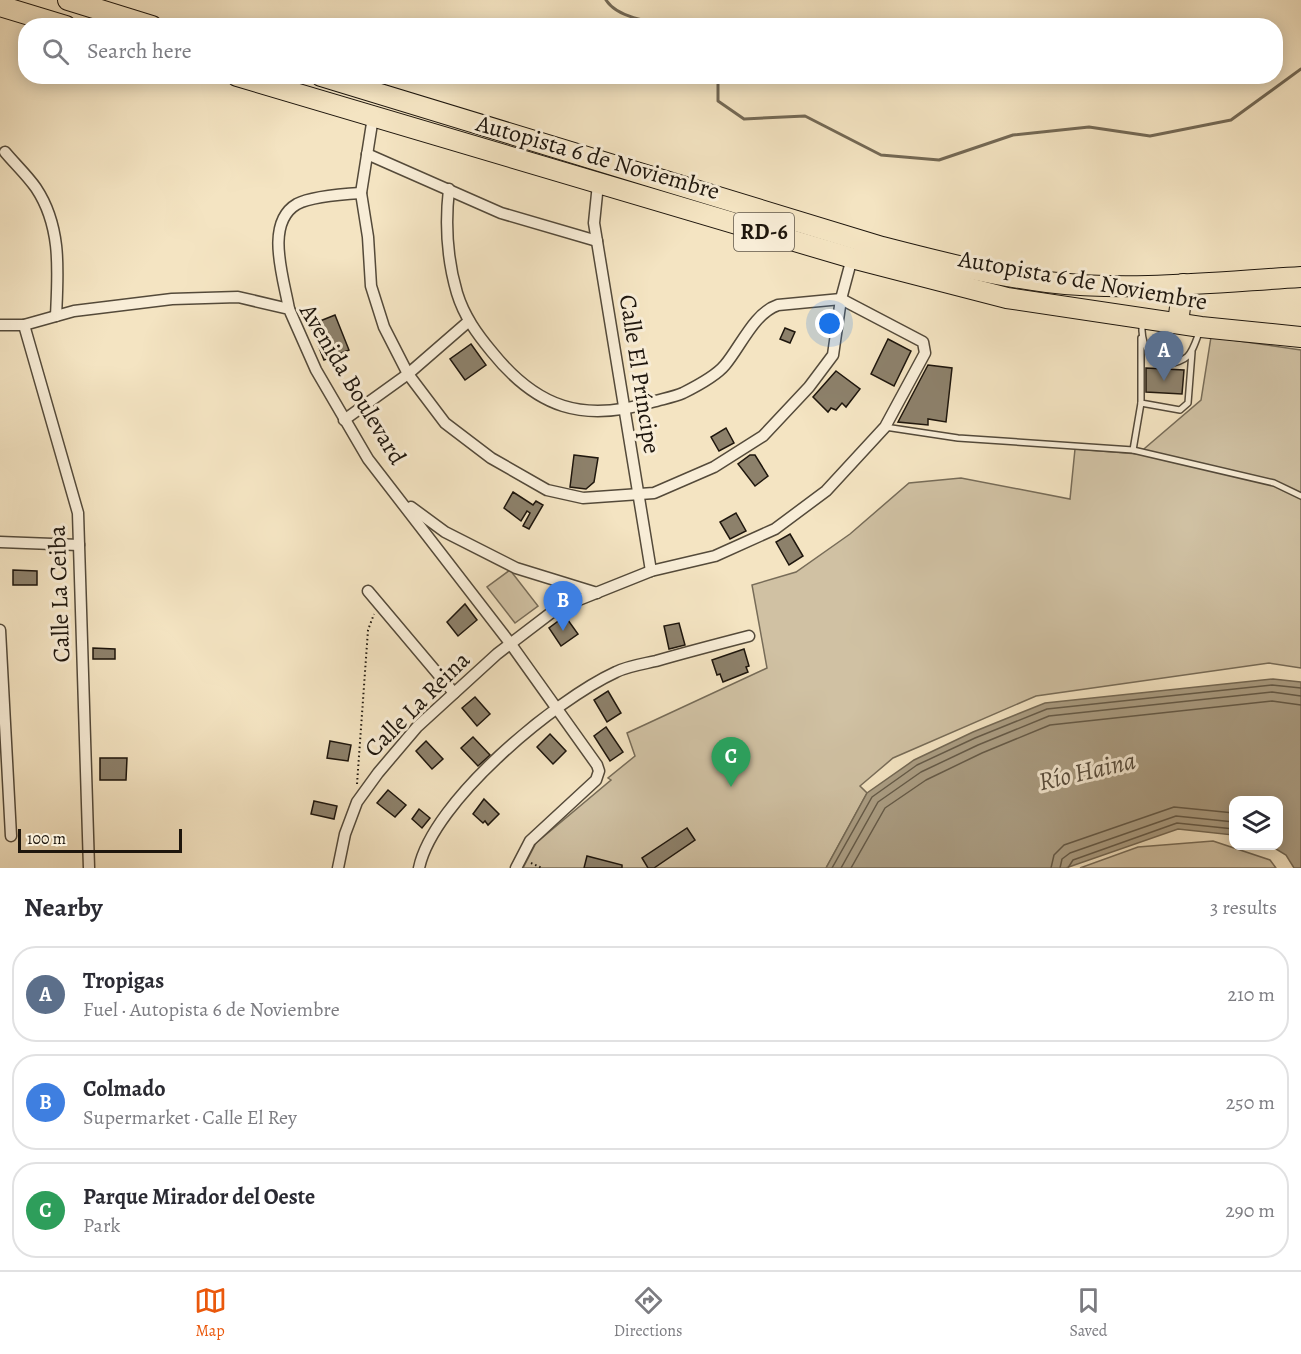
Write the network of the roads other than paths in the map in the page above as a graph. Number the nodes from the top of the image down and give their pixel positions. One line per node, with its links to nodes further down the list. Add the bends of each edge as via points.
1 (68, 0): 4 (highway)
2 (0, 6): 3 (highway)
3 (40, 18)
4 (126, 18)
5 (264, 84): 7 (highway, Autopista 6 de Noviembre / RD-6)
6 (347, 84): 16 (highway, Autopista 6 de Noviembre / RD-6, via 956,266 1048,282)
7 (373, 117): 9 (street); 10 (highway, Autopista 6 de Noviembre / RD-6)
8 (5, 152): 19 (street, via 36,188 50,216 58,253)
9 (367, 154): 11 (street); 12 (street)
10 (598, 184): 13 (street, Calle El Príncipe, via 594,223); 14 (highway, Autopista 6 de Noviembre / RD-6)
11 (449, 189): 13 (street, via 501,213); 20 (street, via 448,249 457,294)
12 (362, 192): 18 (street, via 297,204 280,222 279,244); 28 (street, via 371,286 384,327)
13 (597, 241): 30 (street, Calle El Príncipe)
14 (852, 258): 17 (street); 25 (highway, Autopista 6 de Noviembre / RD-6)
15 (1301, 277): 16 (highway, Autopista 6 de Noviembre / RD-6)
16 (1183, 284): 21 (highway)
17 (841, 299): 30 (street, via 769,308 723,368 683,393); 32 (street, Calle La Reina, via 925,346 926,353); 34 (street, via 833,355 783,417 763,436 714,467 662,490)
18 (289, 309): 19 (street, Avenida Boulevard, via 238,297 194,298); 31 (street, Avenida Boulevard)
19 (56, 316): 23 (street, Avenida Boulevard)
20 (469, 321): 28 (street); 30 (street, via 509,374 555,406 588,412)
21 (1178, 322): 24 (highway, Autopista 6 de Noviembre / RD-6); 25 (highway, Autopista 6 de Noviembre / RD-6)
22 (0, 325): 23 (street, Avenida Boulevard)
23 (24, 326): 38 (street, Calle La Ceiba, via 78,513)
24 (1201, 327): 26 (highway, Autopista 6 de Noviembre / RD-6); 27 (lane)
25 (1141, 329): 27 (lane, via 1149,355 1164,365 1183,362); 29 (lane)
26 (1301, 337)
27 (1192, 352): 29 (lane, via 1188,403 1180,410)
28 (408, 374): 31 (street); 34 (street, via 445,423 520,477 547,490 583,498)
29 (1141, 403): 33 (lane)
30 (623, 411): 34 (street, Calle El Príncipe)
31 (344, 420): 36 (street, Avenida Boulevard, via 368,459)
32 (885, 427): 33 (lane, via 958,438); 39 (street, Calle La Reina, via 826,491 775,529 715,556)
33 (1133, 450): 35 (lane, via 1274,483)
34 (639, 493): 39 (street, Calle El Príncipe)
35 (1301, 496)
36 (401, 500): 41 (street, via 479,551 516,568); 44 (street, Avenida Boulevard)
37 (0, 542): 38 (street)
38 (79, 545): 48 (street, Calle La Ceiba)
39 (651, 571): 41 (street, Calle La Reina)
40 (368, 591): 45 (street)
41 (597, 592): 44 (street, Calle La Reina, via 556,609)
42 (0, 630): 47 (street)
43 (748, 636): 46 (street, via 616,671)
44 (510, 643): 45 (street, Calle La Reina); 46 (street, Avenida Boulevard)
45 (454, 693): 49 (street, Calle La Reina, via 417,727 357,802)
46 (557, 708): 50 (street, via 518,739 447,812 431,835); 51 (street, Avenida Boulevard, via 599,771 596,780 530,841)
47 (11, 836)
48 (89, 868)
49 (338, 868)
50 (419, 868)
51 (516, 868)

